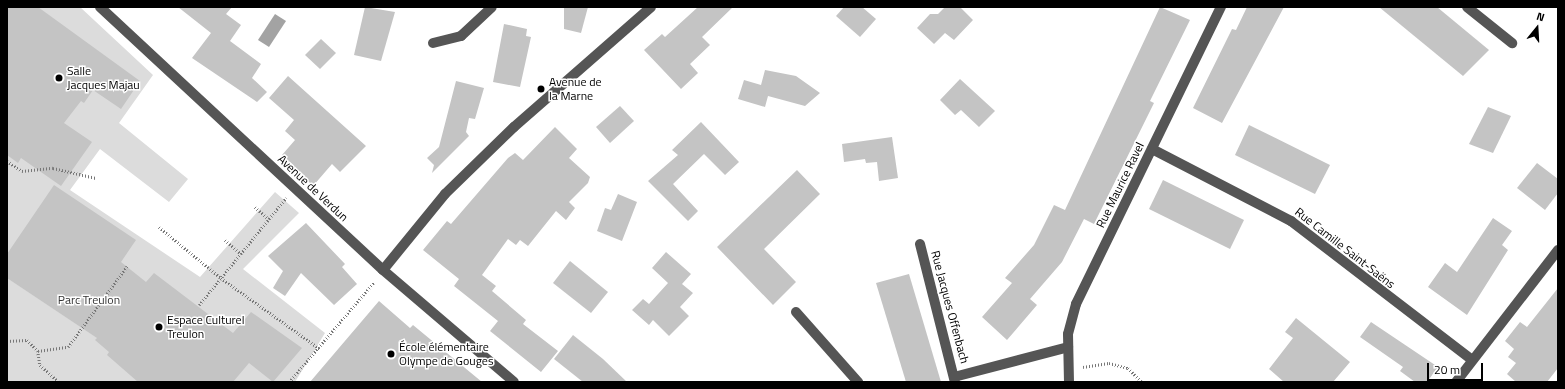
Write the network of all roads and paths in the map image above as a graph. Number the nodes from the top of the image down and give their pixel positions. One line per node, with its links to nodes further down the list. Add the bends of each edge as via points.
1 (100, 7): 11 (street, Avenue de Verdun)
2 (492, 7): 6 (street, via 461,36)
3 (651, 7): 20 (street, via 514,127 444,194)
4 (1221, 7): 8 (street, Rue Maurice Ravel)
5 (1467, 7): 7 (street)
6 (433, 43)
7 (1512, 43)
8 (1152, 149): 25 (street, Rue Maurice Ravel, via 1076,304); 28 (street, Rue Camille Saint-Saëns, via 1291,221)
9 (7, 161): 10 (path, via 22,171 53,168)
10 (96, 178)
11 (294, 189): 13 (path); 20 (street, Avenue de Verdun)
12 (255, 207): 13 (path)
13 (269, 219): 18 (path)
14 (159, 227): 21 (path)
15 (226, 240): 18 (path)
16 (920, 244): 30 (street, Rue Jacques Offenbach)
17 (1558, 250): 28 (street)
18 (241, 254): 21 (path)
19 (127, 266): 27 (path, via 68,347)
20 (383, 270): 26 (path); 33 (street, Avenue de Verdun)
21 (221, 278): 22 (path); 26 (path)
22 (199, 305)
23 (796, 312): 34 (street)
24 (7, 341): 27 (path, via 27,340)
25 (1068, 347): 29 (street, Rue Maurice Ravel); 30 (street, Rue Jacques Offenbach)
26 (320, 349): 32 (path)
27 (38, 352): 31 (path, via 40,365)
28 (1472, 360): 37 (street)
29 (1069, 369): 35 (street, Rue Maurice Ravel); 36 (path, via 1109,363 1128,368)
30 (955, 380)
31 (59, 382)
32 (289, 382)
33 (514, 382)
34 (858, 382)
35 (1069, 382)
36 (1142, 382)
37 (1456, 382)

